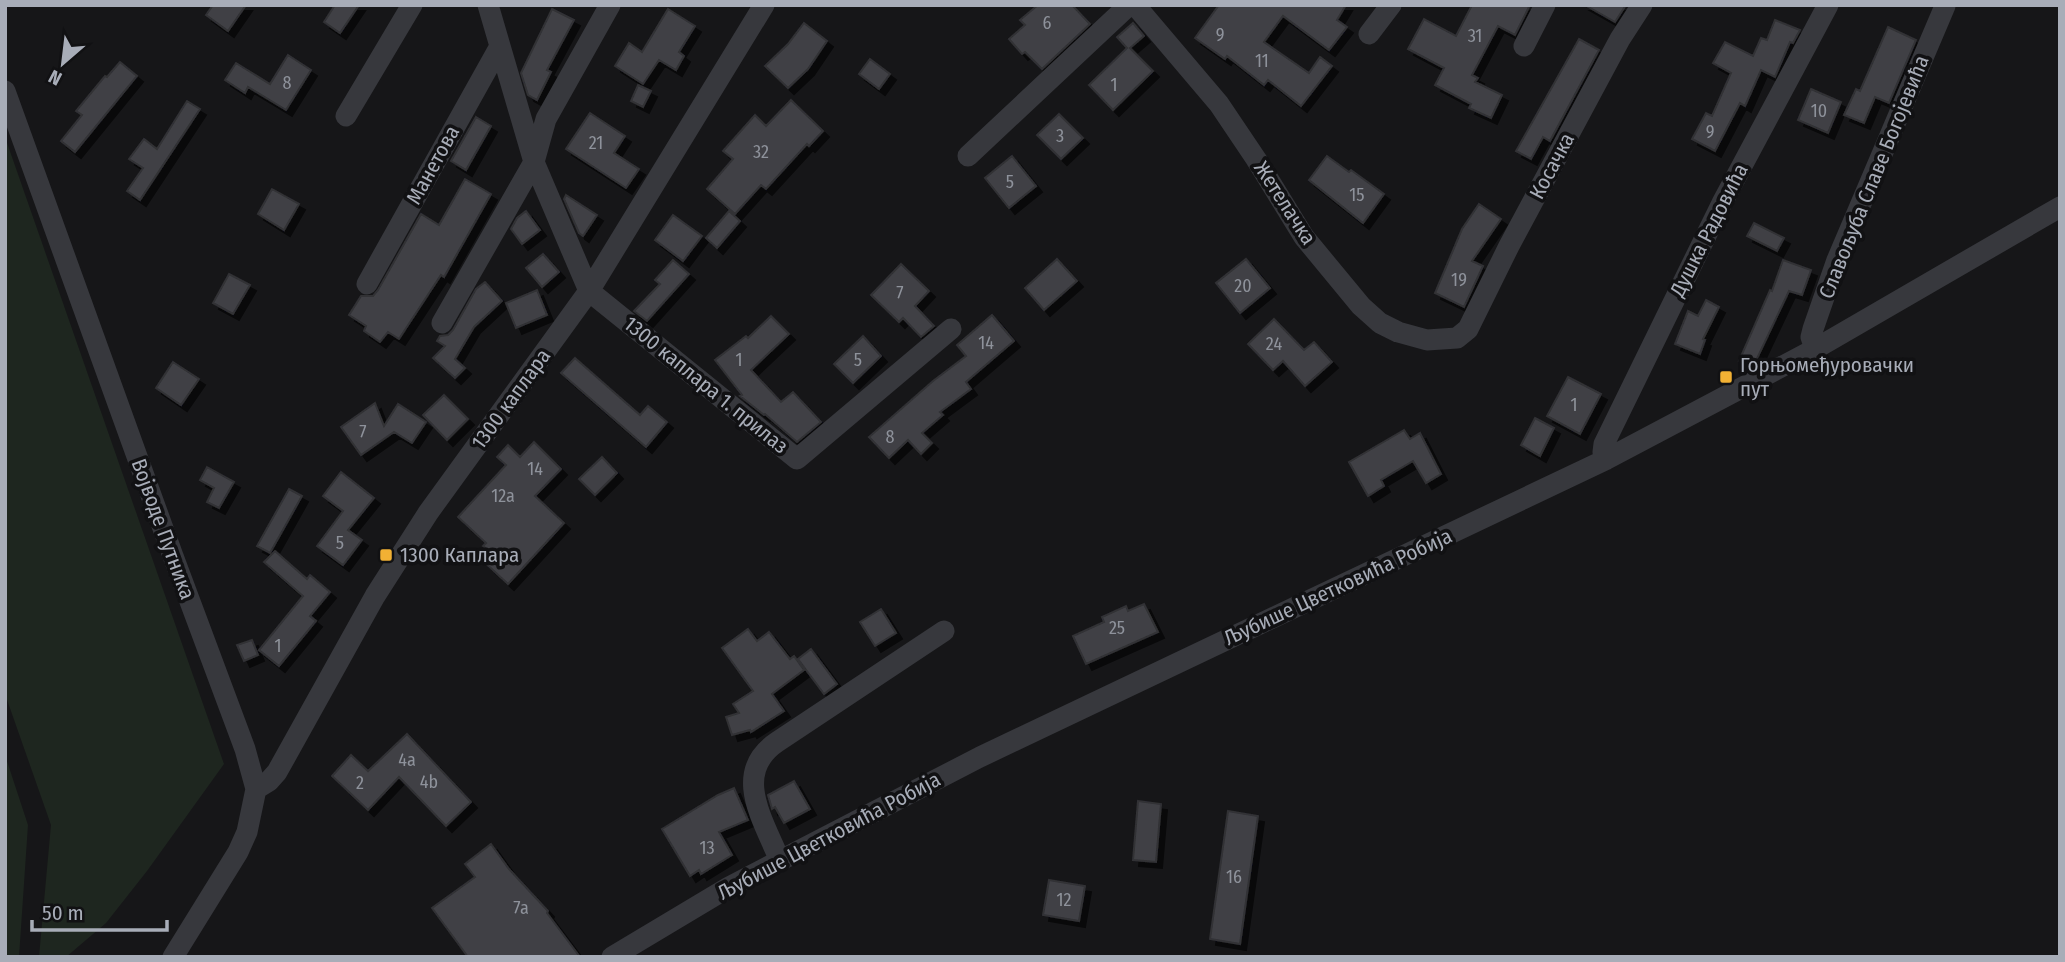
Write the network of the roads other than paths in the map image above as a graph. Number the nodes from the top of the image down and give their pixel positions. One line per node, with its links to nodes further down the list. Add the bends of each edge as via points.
1 (412, 5): 15 (street)
2 (488, 5): 12 (street)
3 (610, 5): 17 (street, via 546,119)
4 (764, 5): 20 (street, 1300 каплара)
5 (1391, 5): 11 (street)
6 (1545, 5): 13 (street)
7 (1642, 5): 23 (street, Косачка, via 1508,246)
8 (1828, 5): 25 (street, Душка Радовића, via 1674,298 1604,444)
9 (1945, 6): 24 (street, Славољуба Славе Богојевића, via 1837,260 1811,337)
10 (1138, 7): 16 (street); 23 (street, Жетелачка, via 1219,104 1304,237 1362,306 1380,323 1427,340 1457,338)
11 (1369, 34)
12 (500, 46): 17 (street); 19 (street, Манетова)
13 (1524, 46)
14 (5, 91): 27 (street, Војводе Путника)
15 (346, 116)
16 (968, 156)
17 (534, 162): 20 (street); 21 (street)
18 (2060, 207): 24 (street, Љубише Цветковића Робија)
19 (367, 284)
20 (589, 291): 22 (street, 1300 каплара 1. прилаз, via 797,459); 27 (street, 1300 каплара, via 428,513 358,623 277,772)
21 (442, 323)
22 (951, 329)
23 (1468, 329)
24 (1815, 349): 25 (street, Љубише Цветковића Робија)
25 (1605, 460): 28 (street, Љубише Цветковића Робија, via 980,757)
26 (944, 631): 28 (street, via 762,755 752,789)
27 (256, 789): 29 (street, Војводе Путника, via 238,852)
28 (780, 861): 30 (street, Љубише Цветковића Робија)
29 (173, 957)
30 (612, 957)

